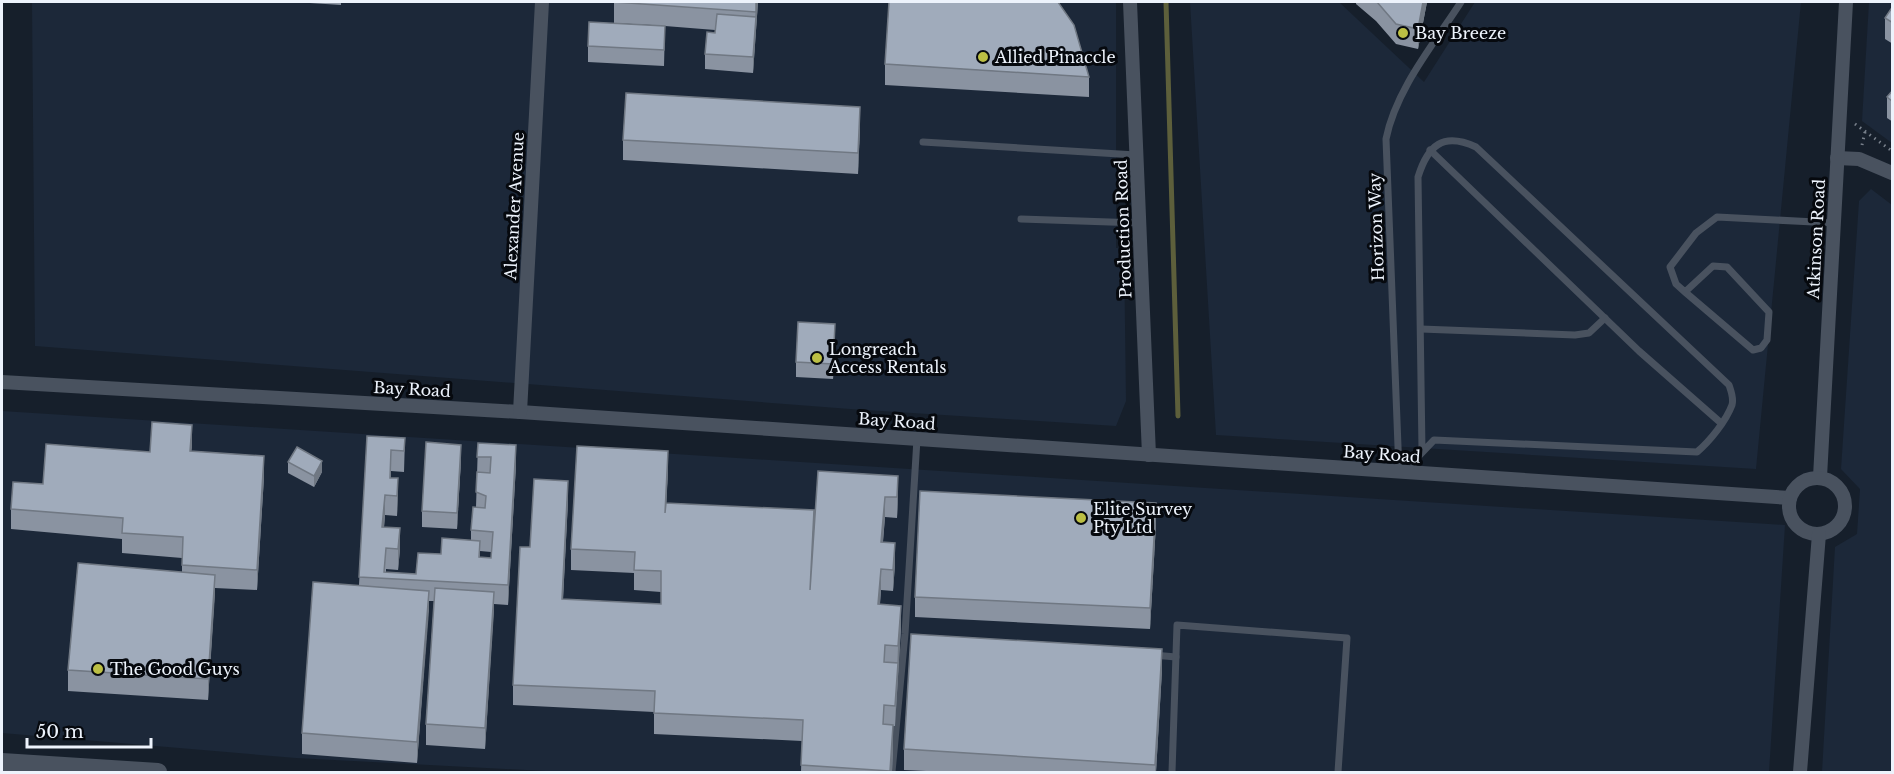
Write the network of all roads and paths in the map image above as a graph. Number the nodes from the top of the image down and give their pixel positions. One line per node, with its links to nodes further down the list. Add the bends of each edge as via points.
1 (542, 2): 19 (street, Alexander Avenue)
2 (1130, 2): 9 (street, Production Road)
3 (1461, 2): 24 (lane, Horizon Way, via 1401,96 1386,139)
4 (1846, 2): 10 (street, Atkinson Road)
5 (1854, 124): 8 (path)
6 (922, 142): 9 (lane)
7 (1430, 150): 16 (lane); 17 (lane, via 1418,177); 20 (lane, via 1457,140 1485,155 1729,385 1732,404)
8 (1893, 151)
9 (1136, 155): 14 (street, Production Road)
10 (1837, 158): 11 (street, via 1859,159); 13 (street, Atkinson Road)
11 (1893, 173)
12 (1022, 219): 14 (lane)
13 (1834, 223): 15 (lane, via 1718,217 1696,233 1670,267 1676,284); 26 (street, Atkinson Road)
14 (1139, 224): 23 (street, Production Road)
15 (1685, 292): 15 (lane, via 1753,350 1761,348 1767,340 1769,312 1727,267 1713,266)
16 (1605, 318): 17 (lane, via 1589,333 1575,335); 20 (lane)
17 (1421, 329): 22 (lane)
18 (2, 382): 19 (street, Bay Road)
19 (520, 412): 21 (street, Bay Road)
20 (1721, 423): 22 (lane, via 1697,452 1434,440)
21 (917, 439): 23 (street, Bay Road); 29 (lane)
22 (1422, 450): 25 (lane, via 1414,461)
23 (1149, 455): 24 (street, Bay Road)
24 (1399, 472): 25 (street, Bay Road)
25 (1414, 473): 27 (street, Bay Road)
26 (1820, 477): 27 (street, via 1801,482); 28 (street, via 1838,486 1846,505 1837,526)
27 (1790, 498): 28 (street, via 1790,514 1795,523 1809,533)
28 (1819, 534): 38 (street)
29 (905, 634): 30 (lane); 35 (lane)
30 (917, 635)
31 (1141, 654): 32 (lane)
32 (1176, 657): 36 (lane); 37 (lane, via 1178,625 1347,638)
33 (2, 762): 34 (street)
34 (158, 772)
35 (892, 772)
36 (1172, 772)
37 (1338, 772)
38 (1800, 772)

